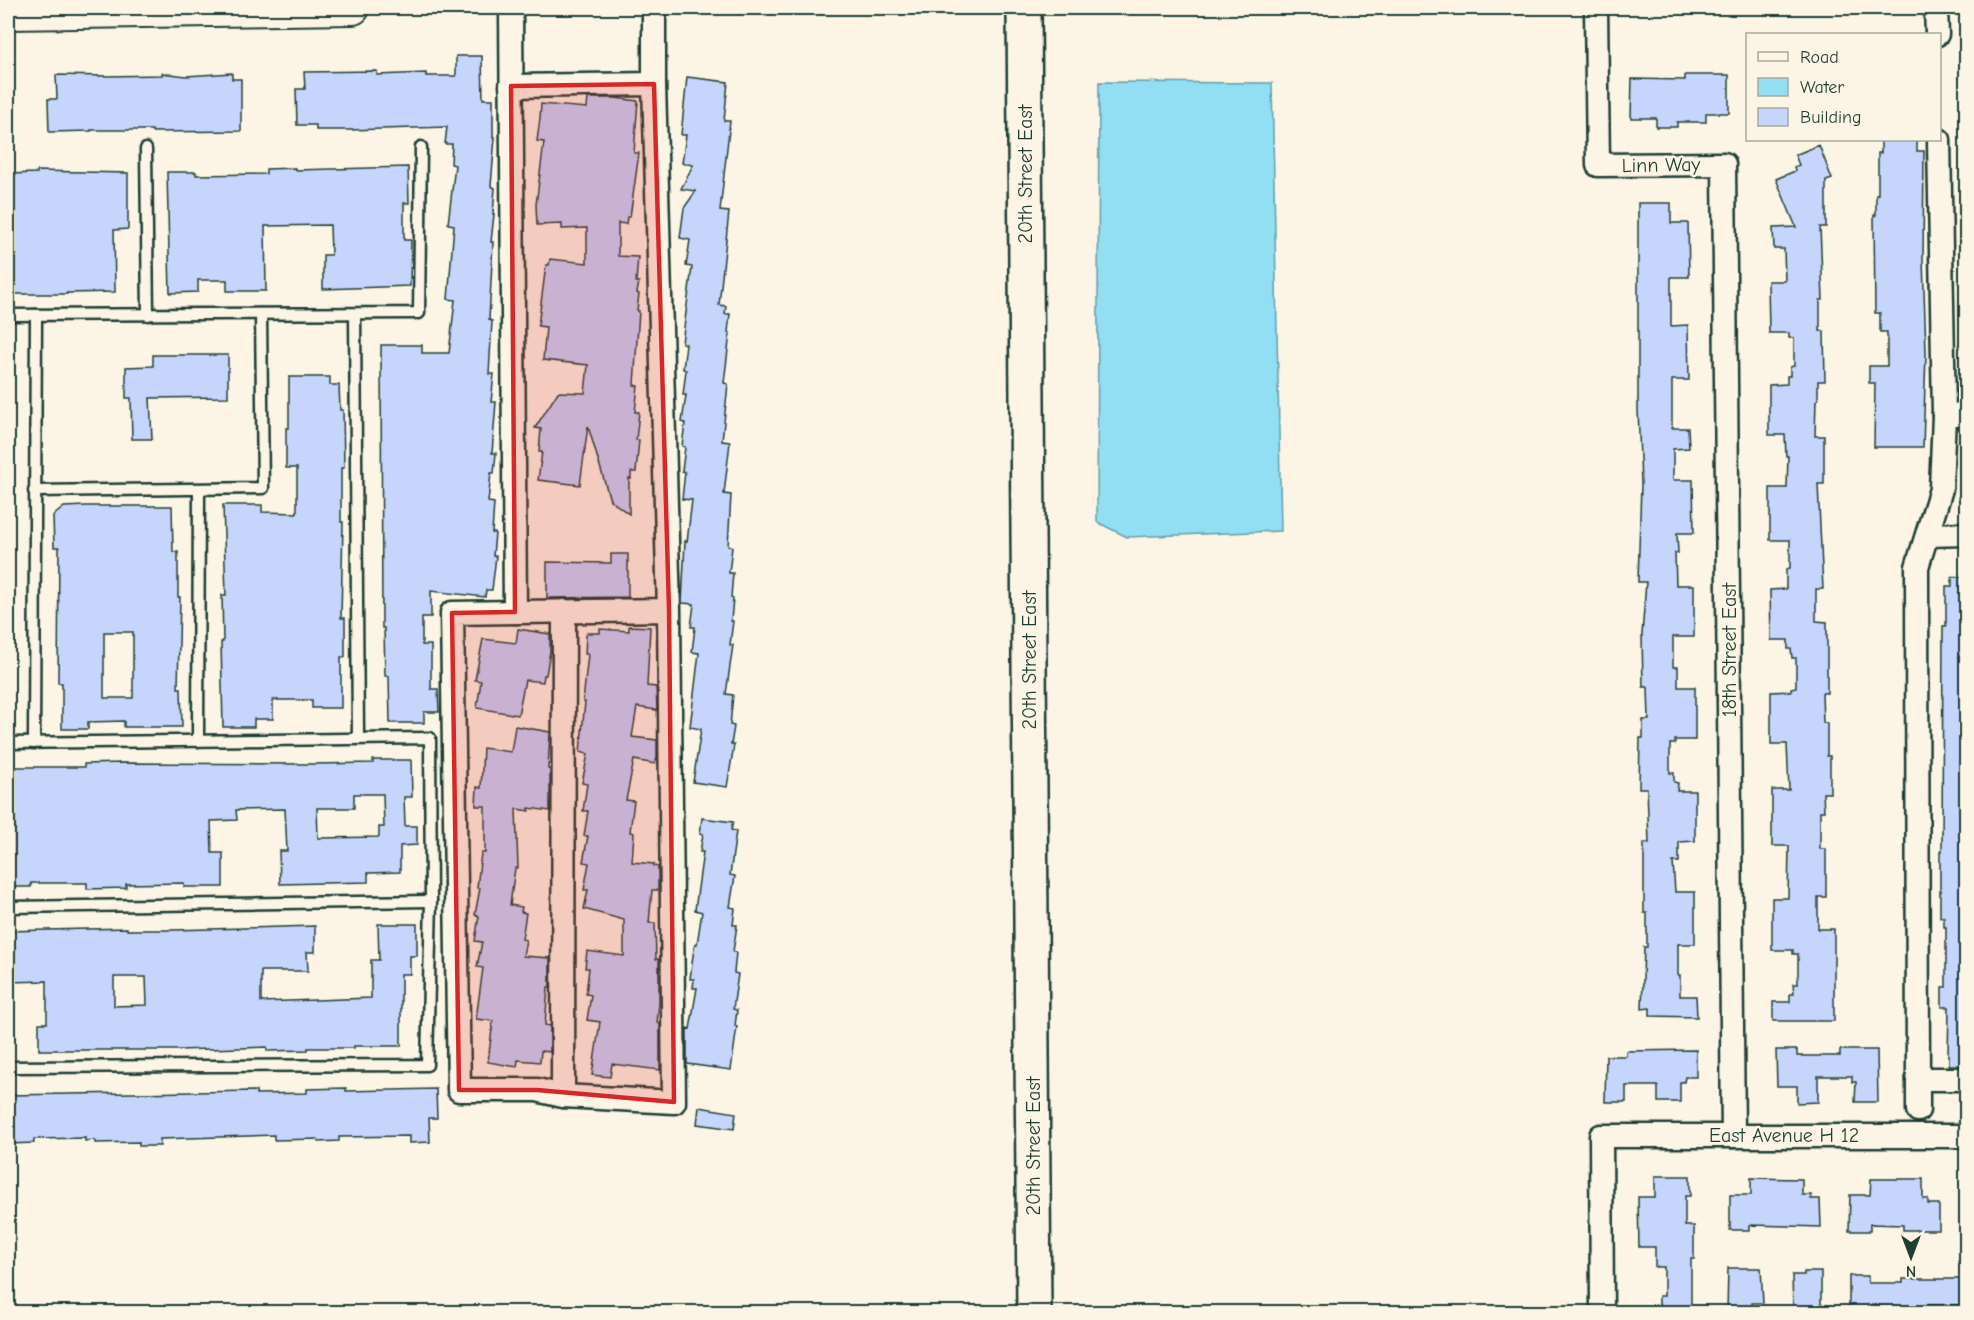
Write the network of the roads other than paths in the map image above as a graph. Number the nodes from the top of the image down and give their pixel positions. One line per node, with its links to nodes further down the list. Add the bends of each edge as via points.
1 (353, 8): 7 (main road)
2 (511, 8): 10 (street)
3 (654, 8): 9 (street)
4 (1024, 8): 42 (main road, 20th Street East)
5 (1596, 8): 14 (street, Linn Way, via 1598,165)
6 (1936, 8): 8 (street)
7 (8, 13)
8 (1936, 33)
9 (654, 84): 10 (street); 26 (street)
10 (511, 86): 28 (street)
11 (1939, 141): 20 (street)
12 (421, 147): 16 (lane, via 419,313)
13 (146, 149): 19 (lane)
14 (1725, 164): 40 (street, 18th Street East)
15 (261, 314): 16 (lane); 19 (lane); 22 (lane, via 263,488)
16 (355, 314): 29 (lane)
17 (8, 315): 18 (lane)
18 (36, 315): 19 (lane); 23 (lane)
19 (148, 315)
20 (1944, 415): 21 (street); 24 (street, via 1941,489)
21 (1966, 415)
22 (199, 490): 23 (lane); 30 (lane)
23 (34, 491): 32 (lane)
24 (1928, 534): 25 (street); 36 (street, via 1917,567)
25 (1966, 534)
26 (669, 610): 27 (street); 38 (street, via 675,1102)
27 (564, 611): 28 (street); 38 (street)
28 (515, 612): 38 (street, via 452,613 459,1090 537,1090)
29 (358, 738): 30 (lane); 33 (lane, via 430,738)
30 (198, 741): 32 (lane)
31 (8, 743): 32 (lane)
32 (34, 743)
33 (430, 901): 34 (lane); 35 (lane, via 428,1065)
34 (8, 907)
35 (8, 1067)
36 (1918, 1079): 37 (street); 39 (street)
37 (1966, 1079)
38 (563, 1096)
39 (1918, 1110)
40 (1733, 1136): 41 (street, East Avenue H 12); 43 (street, East Avenue H 12, via 1601,1136)
41 (1966, 1136)
42 (1034, 1312)
43 (1602, 1312)

